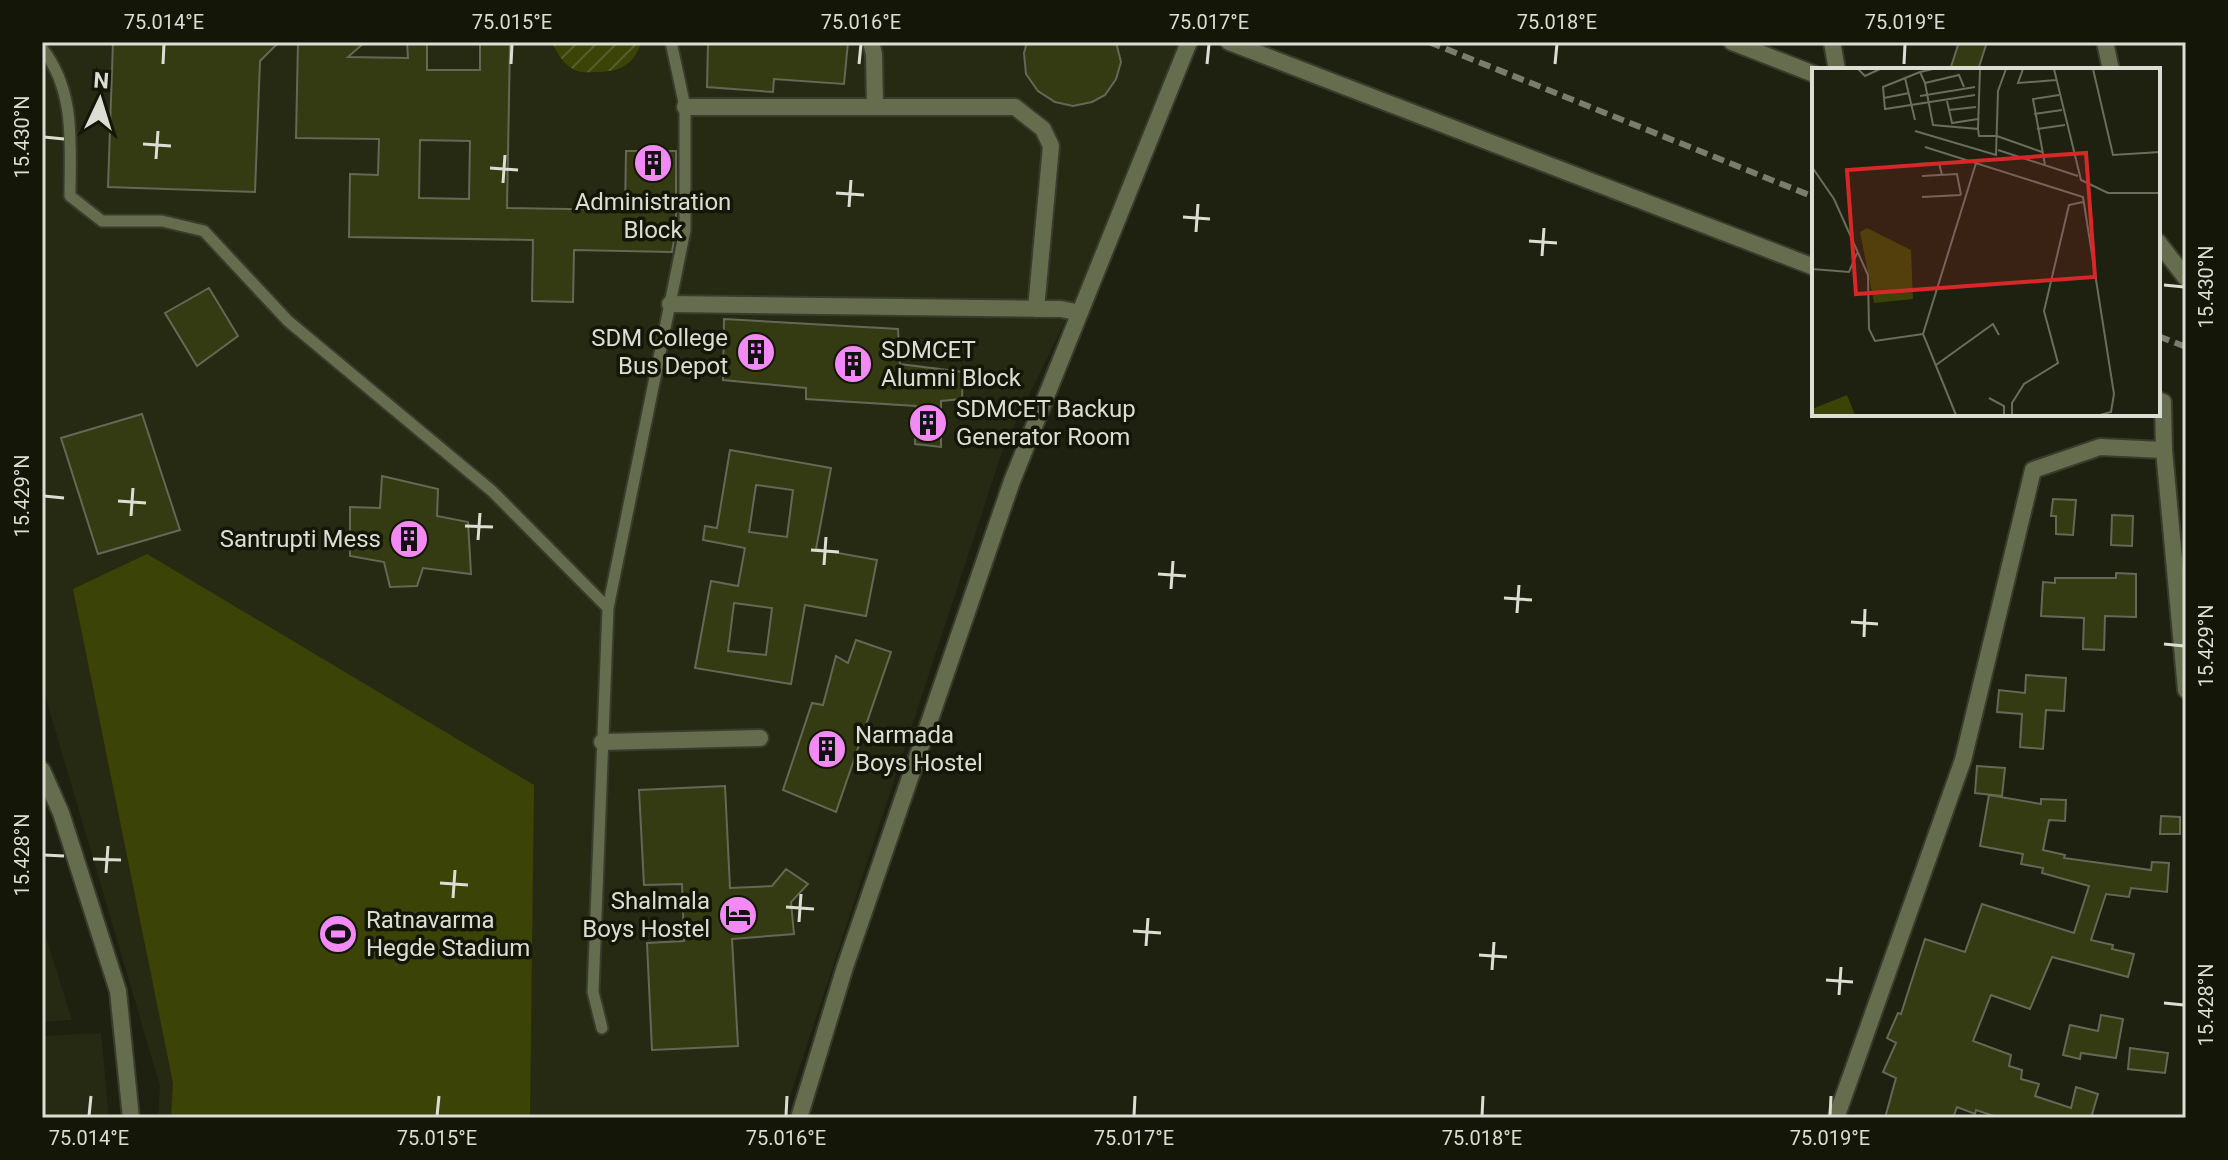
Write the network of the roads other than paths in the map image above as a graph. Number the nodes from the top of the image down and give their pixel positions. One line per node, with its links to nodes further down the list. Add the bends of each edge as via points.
1 (671, 42): 12 (lane)
2 (871, 42): 13 (street)
3 (1189, 42): 19 (street)
4 (1229, 42): 15 (street)
5 (1732, 42): 11 (street)
6 (1832, 42): 9 (street)
7 (2105, 42): 10 (street)
8 (42, 48): 22 (lane, via 62,78 70,125 70,196 102,221 162,221 204,231 288,321 492,491)
9 (1837, 68)
10 (2111, 68)
11 (1812, 73)
12 (685, 107): 13 (street); 17 (lane, via 685,230)
13 (875, 107): 18 (street, via 1015,107 1043,129 1051,146)
14 (2160, 245): 16 (street)
15 (1812, 266)
16 (2186, 278)
17 (670, 304): 18 (street); 22 (lane)
18 (1036, 309): 19 (street)
19 (1080, 313): 29 (street, via 1012,481 845,967)
20 (2160, 401): 21 (street)
21 (2164, 450): 23 (street); 30 (street, via 2100,447 2033,470 1963,760)
22 (608, 608): 25 (lane)
23 (2186, 690)
24 (760, 738): 25 (street)
25 (602, 742): 27 (lane, via 593,992)
26 (42, 770): 28 (street, via 118,991)
27 (602, 1028)
28 (131, 1118)
29 (799, 1118)
30 (1836, 1118)

